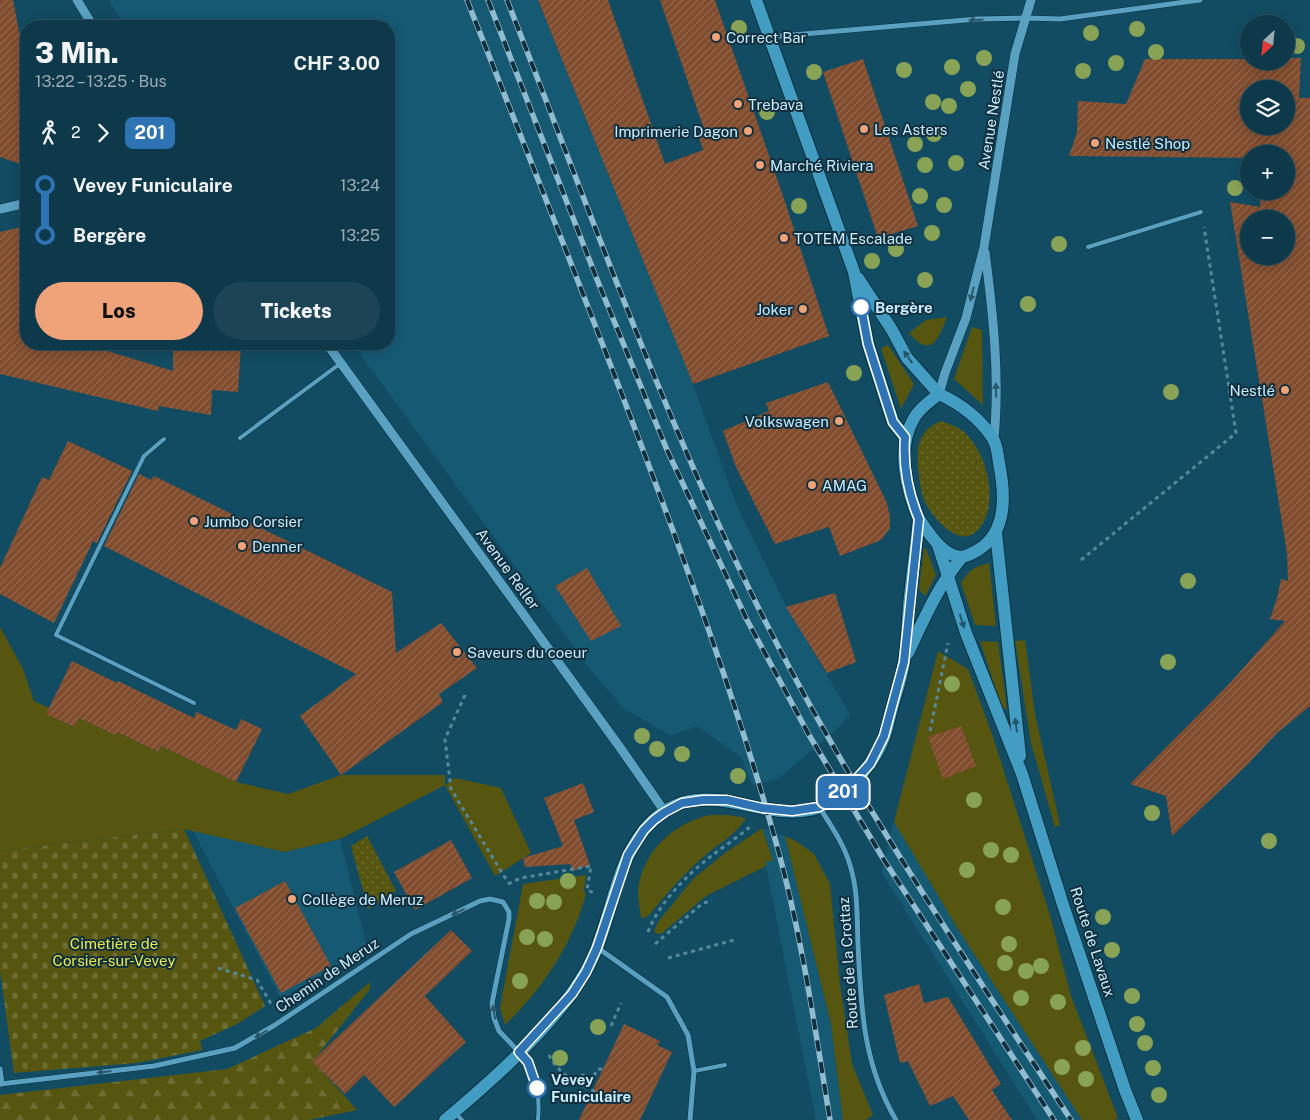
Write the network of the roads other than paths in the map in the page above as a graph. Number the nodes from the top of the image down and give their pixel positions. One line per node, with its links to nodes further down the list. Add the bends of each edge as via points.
1 (77, 0): 6 (street)
2 (756, 0): 7 (main road)
3 (1031, 0): 5 (street, Avenue Nestlé)
4 (1200, 0): 5 (street, via 1060,19)
5 (1025, 18): 7 (street, one-way to 7, via 977,19); 11 (street, Avenue Nestlé, via 1015,54)
6 (89, 20)
7 (768, 37): 13 (main road)
8 (20, 204): 9 (street)
9 (0, 209)
10 (1201, 212): 12 (lane)
11 (984, 247): 16 (street, Avenue Nestlé, one-way to 16, via 966,318); 20 (street, Avenue Nestlé, one-way to 11, via 997,410 994,326)
12 (1088, 247)
13 (854, 272): 16 (main road, one-way to 13, via 907,358); 17 (main road, via 868,344 893,422)
14 (331, 350): 15 (street, Avenue Reller)
15 (341, 363): 18 (lane); 30 (street, Avenue Reller)
16 (939, 394): 17 (main road, via 915,417); 20 (main road, via 968,410)
17 (905, 437): 21 (main road, via 906,475)
18 (240, 438)
19 (164, 439): 27 (lane, via 144,456 56,635)
20 (994, 439): 22 (main road, via 1003,500)
21 (919, 519): 23 (main road); 26 (main road)
22 (996, 533): 24 (main road, via 987,544); 28 (main road, one-way to 22)
23 (938, 544): 24 (main road); 25 (main road)
24 (962, 557): 25 (main road)
25 (948, 574): 26 (main road); 28 (main road, one-way to 28, via 966,633)
26 (904, 662): 29 (main road, via 878,751 846,790)
27 (194, 703)
28 (1022, 774): 41 (main road, Route de Lavaux, via 1124,1090)
29 (819, 807): 30 (main road, via 792,811 727,800 703,800 682,803); 40 (street, Route de la Crottaz, via 850,864 856,891 868,1053 876,1080)
30 (665, 812): 31 (main road, via 644,830 628,855)
31 (597, 948): 32 (main road, via 572,994); 35 (street, via 667,997 688,1035)
32 (519, 1052): 36 (street, Chemin de Meruz, one-way to 36, via 499,1031 494,1018 492,1003 509,919 507,905 490,899 411,934 276,1025 236,1048 154,1066); 37 (main road); 38 (lane, via 528,1062 534,1079 539,1104)
33 (725, 1065): 35 (lane)
34 (0, 1069): 36 (street)
35 (694, 1071): 39 (street)
36 (1, 1084)
37 (454, 1117)
38 (538, 1120)
39 (690, 1120)
40 (896, 1120)
41 (1137, 1120)

